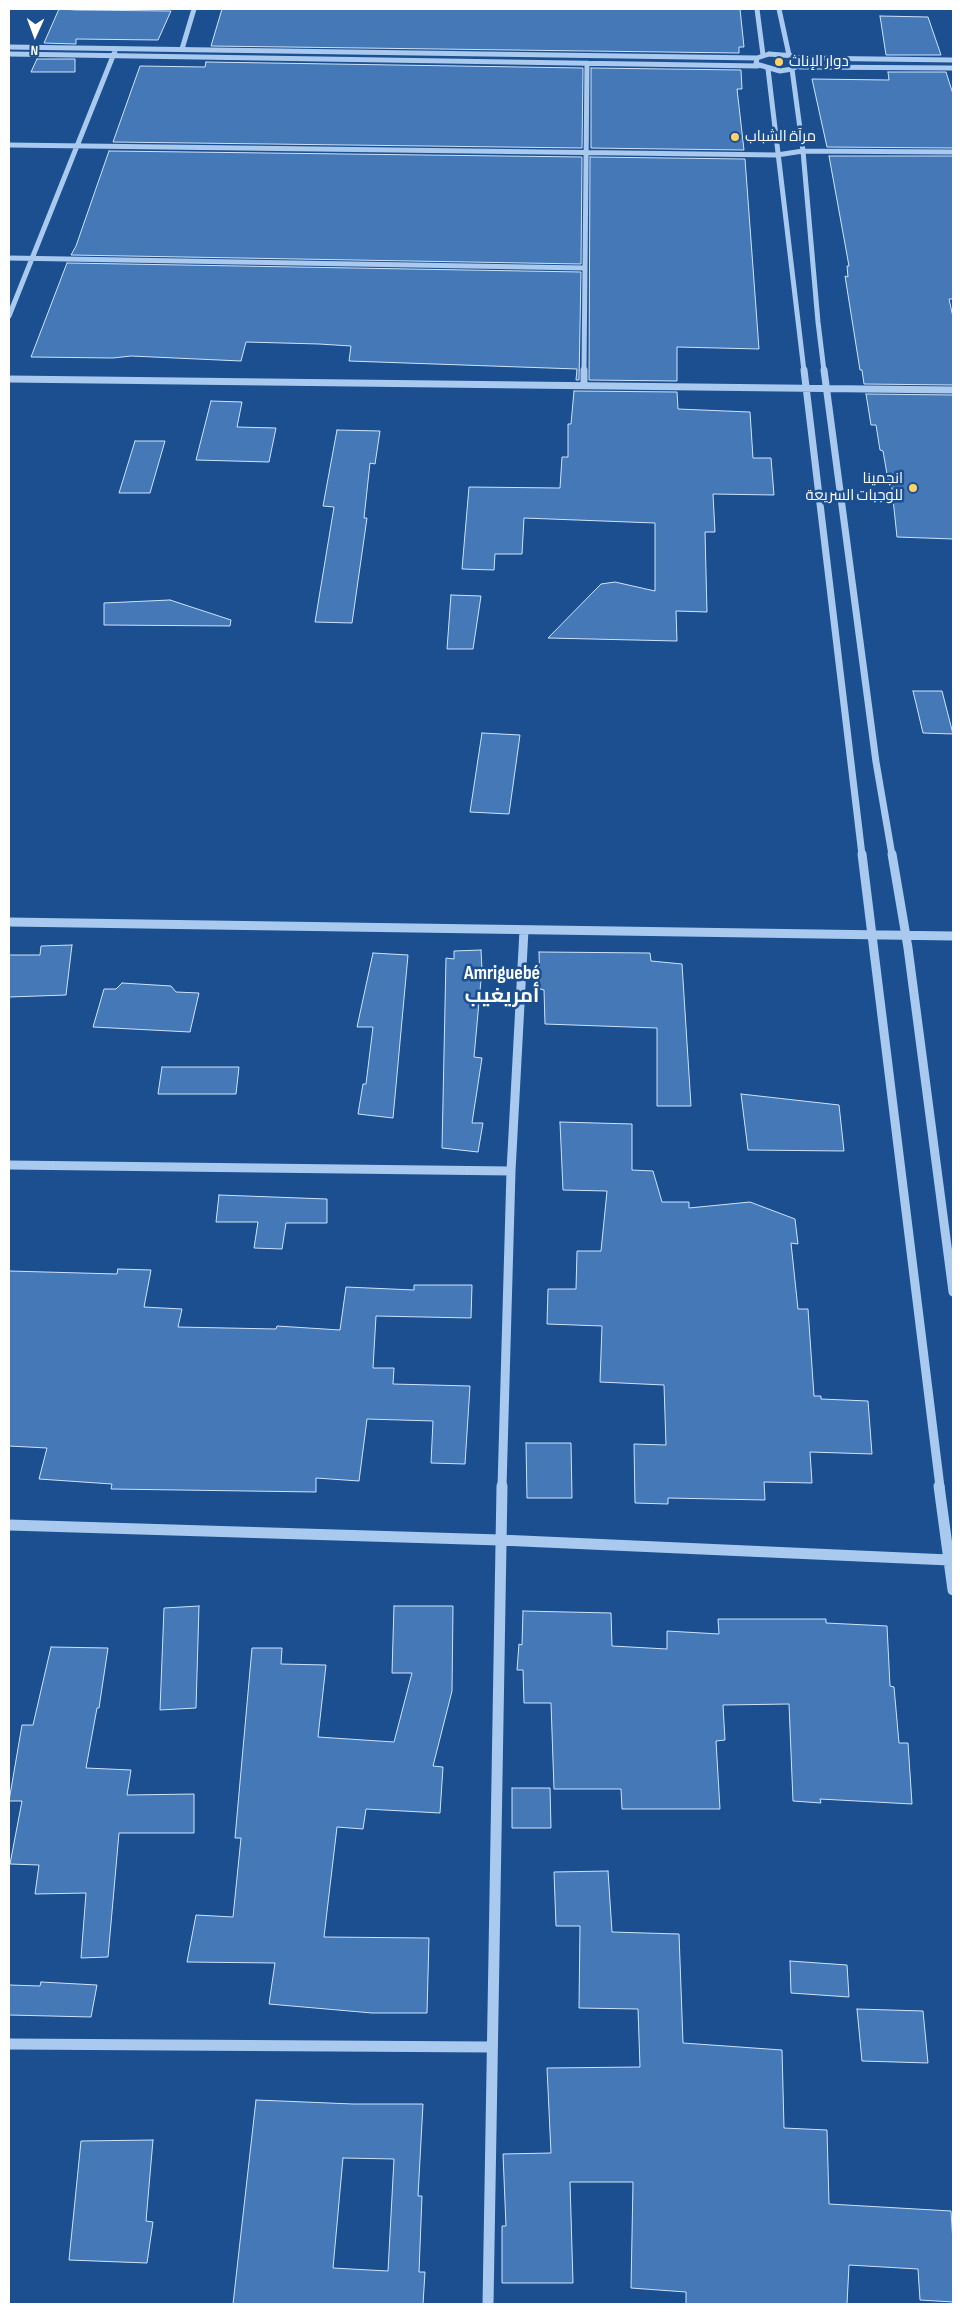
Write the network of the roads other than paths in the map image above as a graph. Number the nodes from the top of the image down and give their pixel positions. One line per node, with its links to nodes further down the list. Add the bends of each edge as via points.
1 (194, 9): 6 (street)
2 (757, 9): 9 (street)
3 (779, 9): 10 (street)
4 (9, 47): 5 (street)
5 (116, 48): 6 (street); 8 (street)
6 (182, 49): 11 (street)
7 (9, 54): 8 (street)
8 (113, 55): 14 (street); 20 (street)
9 (763, 55): 10 (street); 11 (street)
10 (789, 55): 12 (street)
11 (757, 58): 15 (street)
12 (799, 58): 13 (street); 16 (street, via 802,61)
13 (953, 60)
14 (587, 62): 15 (street); 22 (street)
15 (758, 66): 18 (street)
16 (796, 68): 17 (street); 18 (street); 21 (street)
17 (953, 68)
18 (768, 69): 24 (street)
19 (9, 145): 20 (street)
20 (78, 146): 22 (street); 26 (street)
21 (803, 151): 23 (street); 24 (street); 32 (street, via 818,322)
22 (587, 152): 24 (street); 27 (street)
23 (953, 152)
24 (777, 155): 31 (street)
25 (9, 258): 26 (street)
26 (32, 258): 27 (street); 28 (street)
27 (585, 268): 30 (street)
28 (9, 316)
29 (9, 378): 30 (street)
30 (584, 384): 31 (street)
31 (806, 388): 32 (street); 36 (street)
32 (828, 389): 33 (street); 37 (street, via 876,762)
33 (953, 390)
34 (9, 922): 35 (street)
35 (524, 930): 36 (street); 40 (street)
36 (872, 936): 37 (street); 44 (street)
37 (906, 936): 38 (street); 41 (street)
38 (953, 936)
39 (9, 1165): 40 (street)
40 (511, 1171): 43 (street)
41 (953, 1292)
42 (9, 1525): 43 (street)
43 (500, 1540): 44 (street); 47 (street)
44 (949, 1560): 45 (street)
45 (953, 1590)
46 (9, 2044): 47 (street)
47 (490, 2047): 48 (street)
48 (488, 2304)

